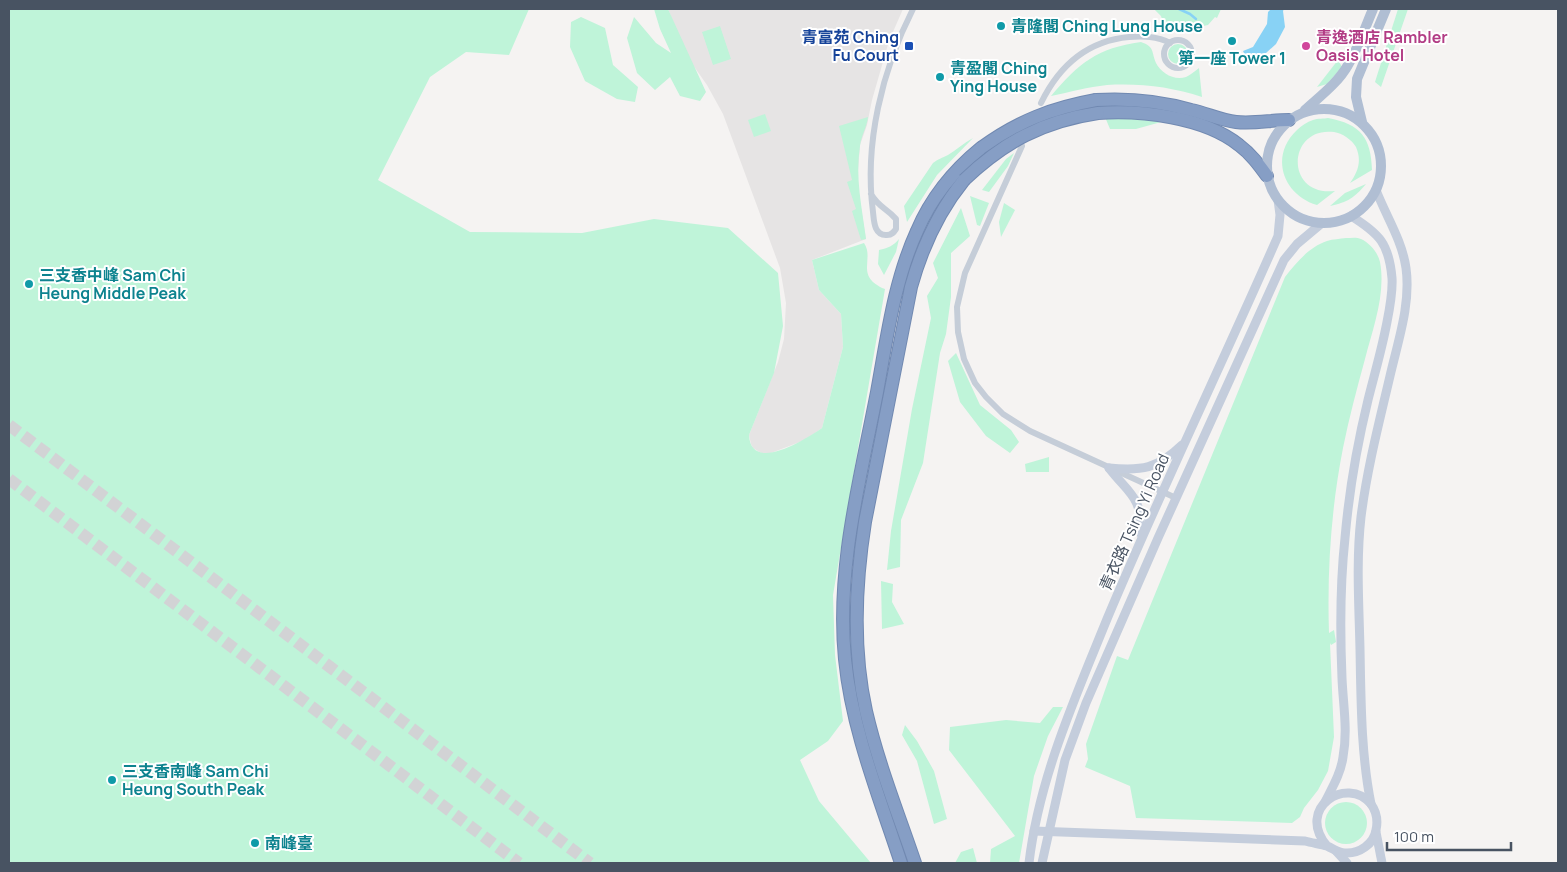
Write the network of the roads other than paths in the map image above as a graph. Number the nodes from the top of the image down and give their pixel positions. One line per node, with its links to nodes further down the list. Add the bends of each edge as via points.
1 (913, 9): 13 (street, via 885,78 873,142)
2 (1372, 9): 7 (main road, 青衣路 Tsing Yi Road, via 1347,67)
3 (1386, 9): 9 (main road, 青衣路 Tsing Yi Road, via 1357,79 1356,97)
4 (1170, 43): 4 (street, via 1182,40 1189,45 1192,57 1187,64 1174,67 1167,61 1165,53); 5 (street, via 1137,36 1094,46 1059,73)
5 (1041, 103)
6 (1097, 107): 8 (highway, via 1117,99 1156,102 1246,123); 11 (highway, via 1159,116 1217,132 1240,145); 31 (highway, bridge, via 1074,104 1032,117 981,148 956,171 924,216 898,285 848,546 843,607 845,659 853,712); 32 (highway, bridge, via 1021,137 964,180 934,224 921,254 908,301 863,536 856,592 856,634 866,710)
7 (1303, 112): 8 (main road, 青衣路 Tsing Yi Road); 9 (main road, 青衣路 Tsing Yi Road, via 1329,109)
8 (1289, 120): 11 (main road, 青衣路 Tsing Yi Road, via 1270,144)
9 (1362, 122): 12 (main road, 青衣路 Tsing Yi Road, via 1374,137 1380,154 1381,173)
10 (1022, 146): 18 (street, via 965,273 957,307 964,359 976,383 1003,414 1030,431)
11 (1267, 176): 14 (main road, 青衣路 Tsing Yi Road)
12 (1376, 190): 15 (main road, 青衣路 Tsing Yi Road); 23 (street, via 1403,254 1407,287 1404,315 1368,472 1359,535 1365,768)
13 (870, 194): 13 (street, via 896,219 896,229 891,234 882,235 876,229)
14 (1278, 200): 16 (main road, 青衣路 Tsing Yi Road, via 1300,218); 17 (street, 青衣路 Tsing Yi Road, via 1278,236)
15 (1351, 216): 16 (main road, 青衣路 Tsing Yi Road); 22 (street, via 1376,233 1389,254 1392,281 1390,310 1360,438 1344,539 1341,604 1345,745 1336,781)
16 (1322, 223): 20 (street, 青衣路 Tsing Yi Road, via 1284,260)
17 (1186, 440): 18 (street, via 1170,458 1153,466); 19 (street, 青衣路 Tsing Yi Road)
18 (1109, 468): 19 (street); 21 (street, via 1138,505 1142,519)
19 (1163, 492): 20 (street); 21 (street, 青衣路 Tsing Yi Road)
20 (1176, 498): 26 (street, 青衣路 Tsing Yi Road, via 1086,703 1065,760)
21 (1140, 541): 25 (street, 青衣路 Tsing Yi Road, via 1071,707 1040,802)
22 (1325, 802): 23 (street, via 1343,793 1353,794); 24 (street, via 1317,820)
23 (1371, 804): 27 (street, via 1377,822)
24 (1317, 829): 28 (street); 29 (street)
25 (1034, 832): 26 (street); 33 (street, 青衣路 Tsing Yi Road)
26 (1048, 832): 28 (street); 34 (street, 青衣路 Tsing Yi Road)
27 (1376, 832): 30 (street, via 1364,848 1346,853); 36 (street)
28 (1305, 841): 29 (street)
29 (1327, 846): 30 (street)
30 (1336, 851): 35 (street)
31 (901, 863)
32 (916, 863)
33 (1029, 863)
34 (1042, 863)
35 (1347, 863)
36 (1382, 863)

